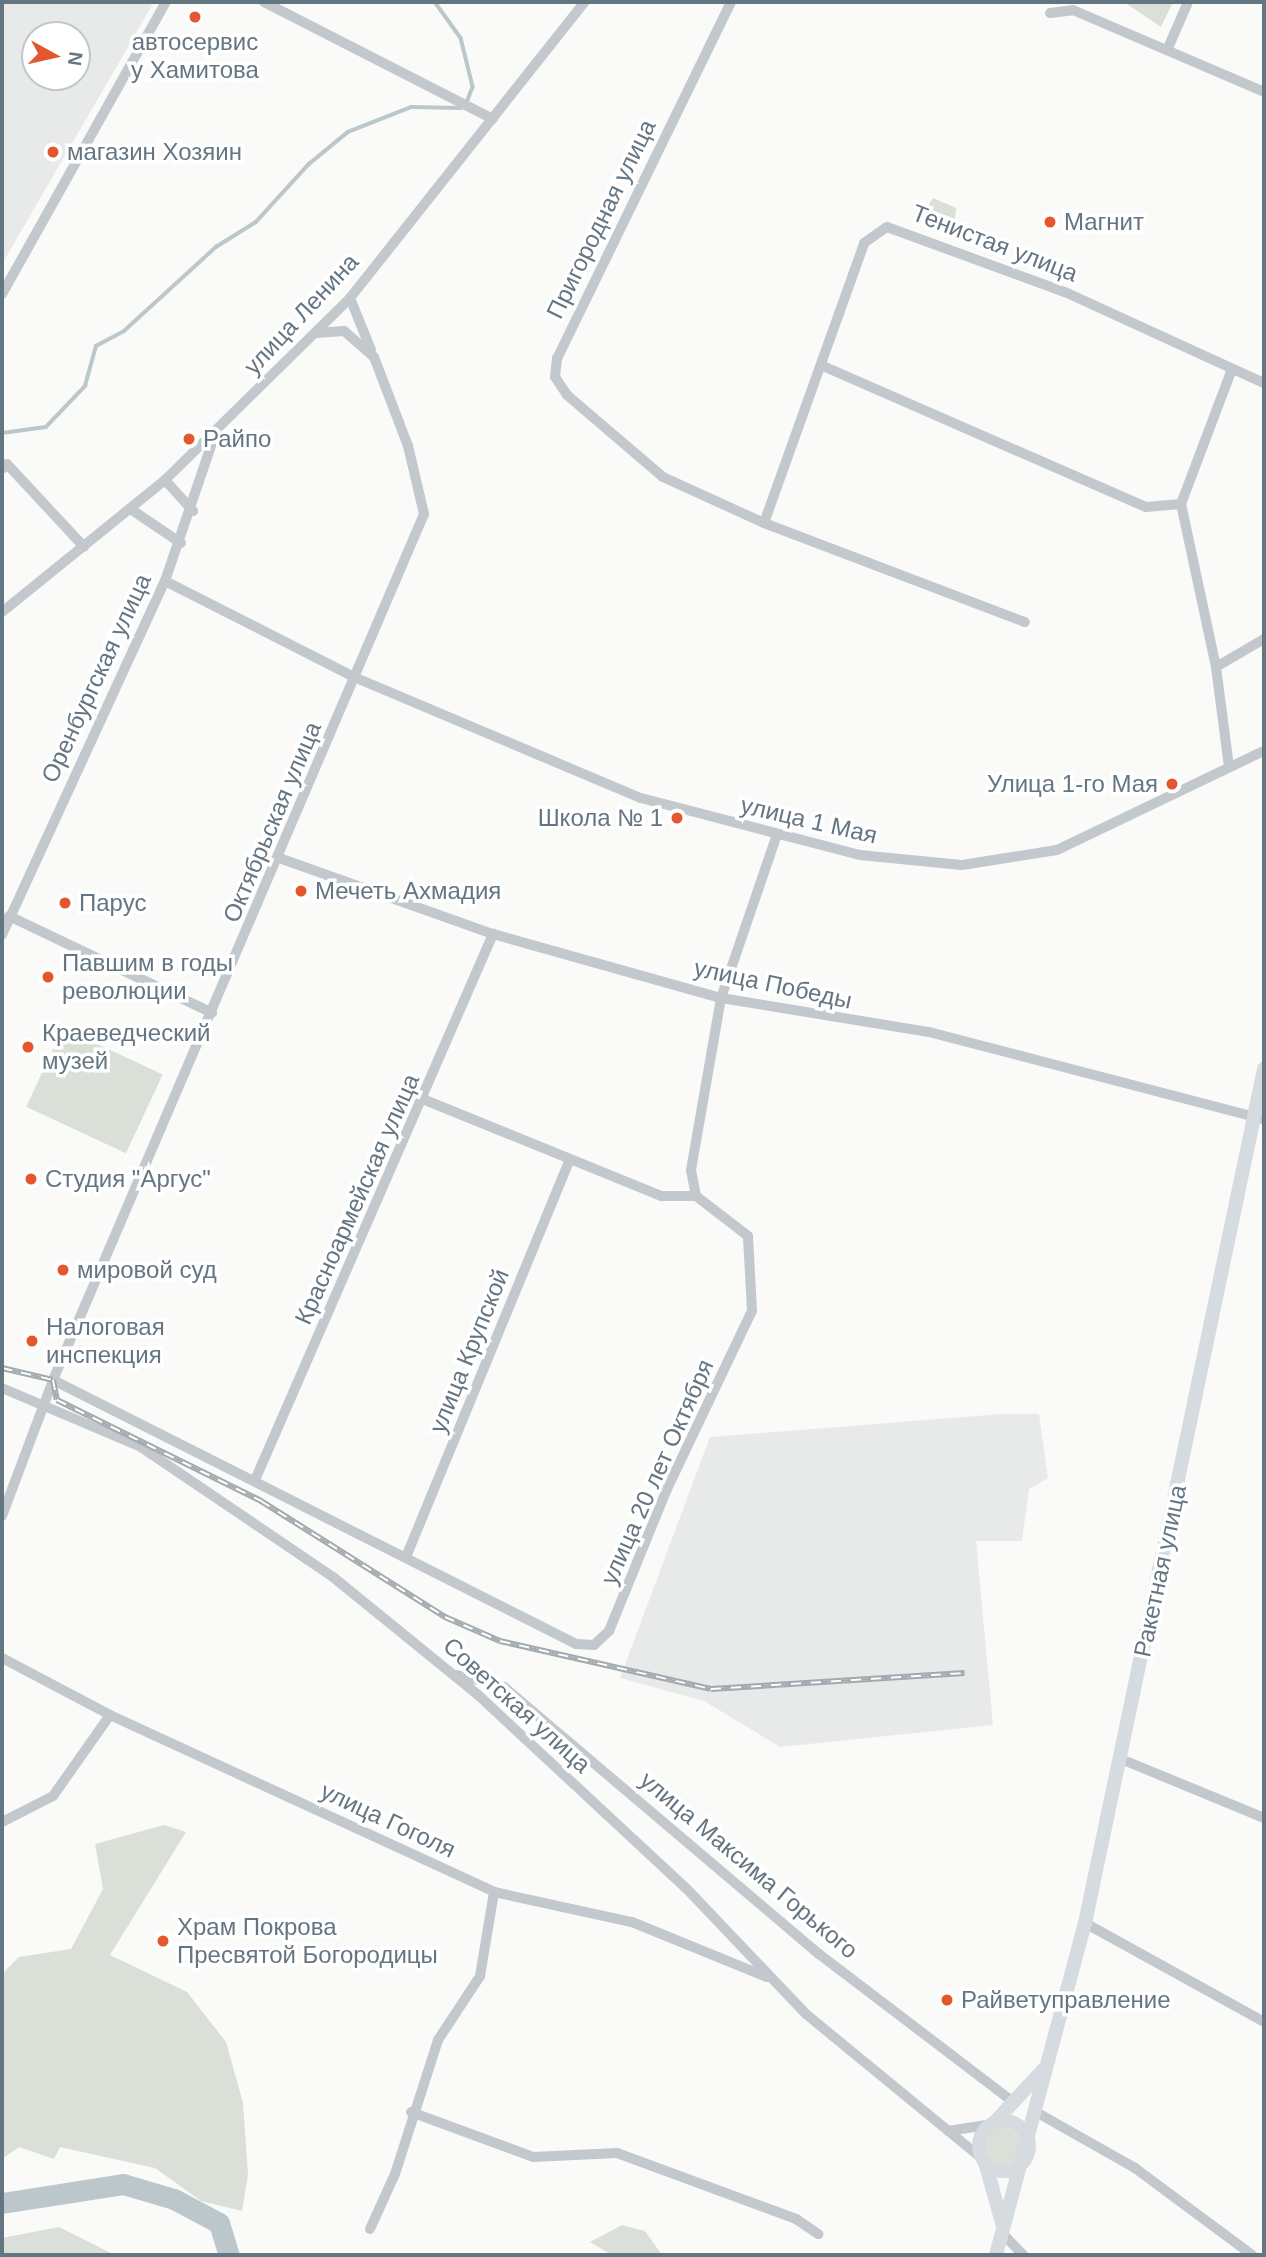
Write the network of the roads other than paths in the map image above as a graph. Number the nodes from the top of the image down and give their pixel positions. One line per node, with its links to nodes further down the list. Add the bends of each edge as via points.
1 (166, 2): 10 (street)
2 (264, 2): 9 (street)
3 (585, 2): 9 (street, улица Ленина)
4 (731, 2): 23 (street, Пригородная улица, via 557,358 555,377 567,395 663,477)
5 (1188, 2): 7 (street)
6 (1050, 13): 7 (street, via 1073,10 1138,43)
7 (1168, 47): 8 (street)
8 (1264, 92)
9 (493, 119): 11 (street, улица Ленина)
10 (2, 294)
11 (350, 298): 12 (street, улица Ленина); 13 (street)
12 (316, 333): 13 (street, Октябрьская улица, via 344,331); 17 (street, улица Ленина)
13 (374, 357): 31 (street, Октябрьская улица, via 408,446 424,514)
14 (823, 366): 15 (street, Тенистая улица, via 864,243 876,229 895,227 1065,292); 20 (street, via 1146,507); 23 (street, Тенистая улица)
15 (1232, 369): 16 (street, Тенистая улица); 20 (street)
16 (1264, 383)
17 (215, 434): 19 (street, улица Ленина); 22 (street, Оренбургская улица)
18 (2, 469): 25 (street, via 7,464)
19 (166, 480): 21 (street, улица Ленина); 22 (street)
20 (1181, 505): 30 (street)
21 (132, 510): 24 (street); 25 (street, улица Ленина)
22 (193, 511): 24 (street, Оренбургская улица)
23 (764, 523): 28 (street)
24 (181, 543): 26 (street, Оренбургская улица)
25 (84, 547): 27 (street, улица Ленина)
26 (165, 581): 31 (street, улица 1 Мая); 36 (street, Оренбургская улица)
27 (2, 612)
28 (1025, 622)
29 (1264, 639): 30 (street)
30 (1216, 667): 33 (street)
31 (354, 677): 34 (street, улица 1 Мая, via 641,798); 35 (street, Октябрьская улица)
32 (1261, 752): 33 (street, улица 1 Мая)
33 (1229, 767): 34 (street, улица 1 Мая, via 1057,850 1009,862 911,862)
34 (776, 837): 39 (street)
35 (282, 859): 37 (street, улица Победы); 40 (street, Октябрьская улица)
36 (9, 916): 38 (street, Оренбургская улица); 40 (street)
37 (493, 934): 39 (street, улица Победы); 42 (street, Красноармейская улица)
38 (2, 935)
39 (721, 998): 43 (street, улица Победы, via 929,1032); 45 (street, via 691,1170)
40 (212, 1013): 46 (street, Октябрьская улица)
41 (1264, 1069): 43 (main road, Ракетная улица)
42 (425, 1100): 44 (street); 49 (street, Красноармейская улица)
43 (1260, 1118): 55 (main road, Ракетная улица)
44 (570, 1160): 45 (street, via 663,1196); 51 (street, улица Крупской)
45 (696, 1195): 51 (street, улица 20 лет Октября, via 748,1236 752,1311 667,1489 609,1631 594,1645 576,1644)
46 (53, 1380): 48 (street, Октябрьская улица); 49 (street)
47 (2, 1388): 48 (street, Советская улица)
48 (44, 1406): 50 (street, Октябрьская улица); 53 (street, Советская улица, via 141,1447 190,1479 333,1577)
49 (255, 1479): 51 (street)
50 (2, 1516)
51 (406, 1557)
52 (2, 1658): 54 (street, улица Гоголя)
53 (453, 1674): 60 (street, Советская улица, via 686,1888); 63 (street, улица Максима Горького, via 504,1687 819,1954)
54 (110, 1715): 57 (street, via 52,1796); 58 (street, улица Гоголя)
55 (1121, 1759): 56 (street); 59 (main road, Ракетная улица)
56 (1264, 1818)
57 (2, 1822)
58 (494, 1892): 60 (street, улица Гоголя, via 632,1922); 64 (street, via 480,1976 438,2040)
59 (1085, 1923): 61 (street); 62 (main road, Ракетная улица)
60 (773, 1979): 67 (street, Советская улица)
61 (1264, 2022)
62 (1043, 2070): 63 (main road, Ракетная улица); 65 (main road, Ракетная улица)
63 (1013, 2102): 66 (main road, Ракетная улица)
64 (411, 2112): 70 (street, via 395,2174); 72 (street, via 533,2157 617,2153 796,2219)
65 (1036, 2112): 68 (main road, Ракетная улица); 75 (street, via 1135,2168)
66 (993, 2124): 67 (street); 68 (main road, via 1016,2123 1026,2133); 69 (main road, via 980,2139)
67 (948, 2131): 69 (street, Советская улица)
68 (1028, 2154): 69 (main road, via 1014,2169); 71 (main road, Ракетная улица)
69 (985, 2161): 71 (main road)
70 (370, 2229)
71 (1002, 2230): 73 (main road, Ракетная улица); 74 (street)
72 (818, 2234)
73 (996, 2255)
74 (1023, 2255)
75 (1252, 2255)

